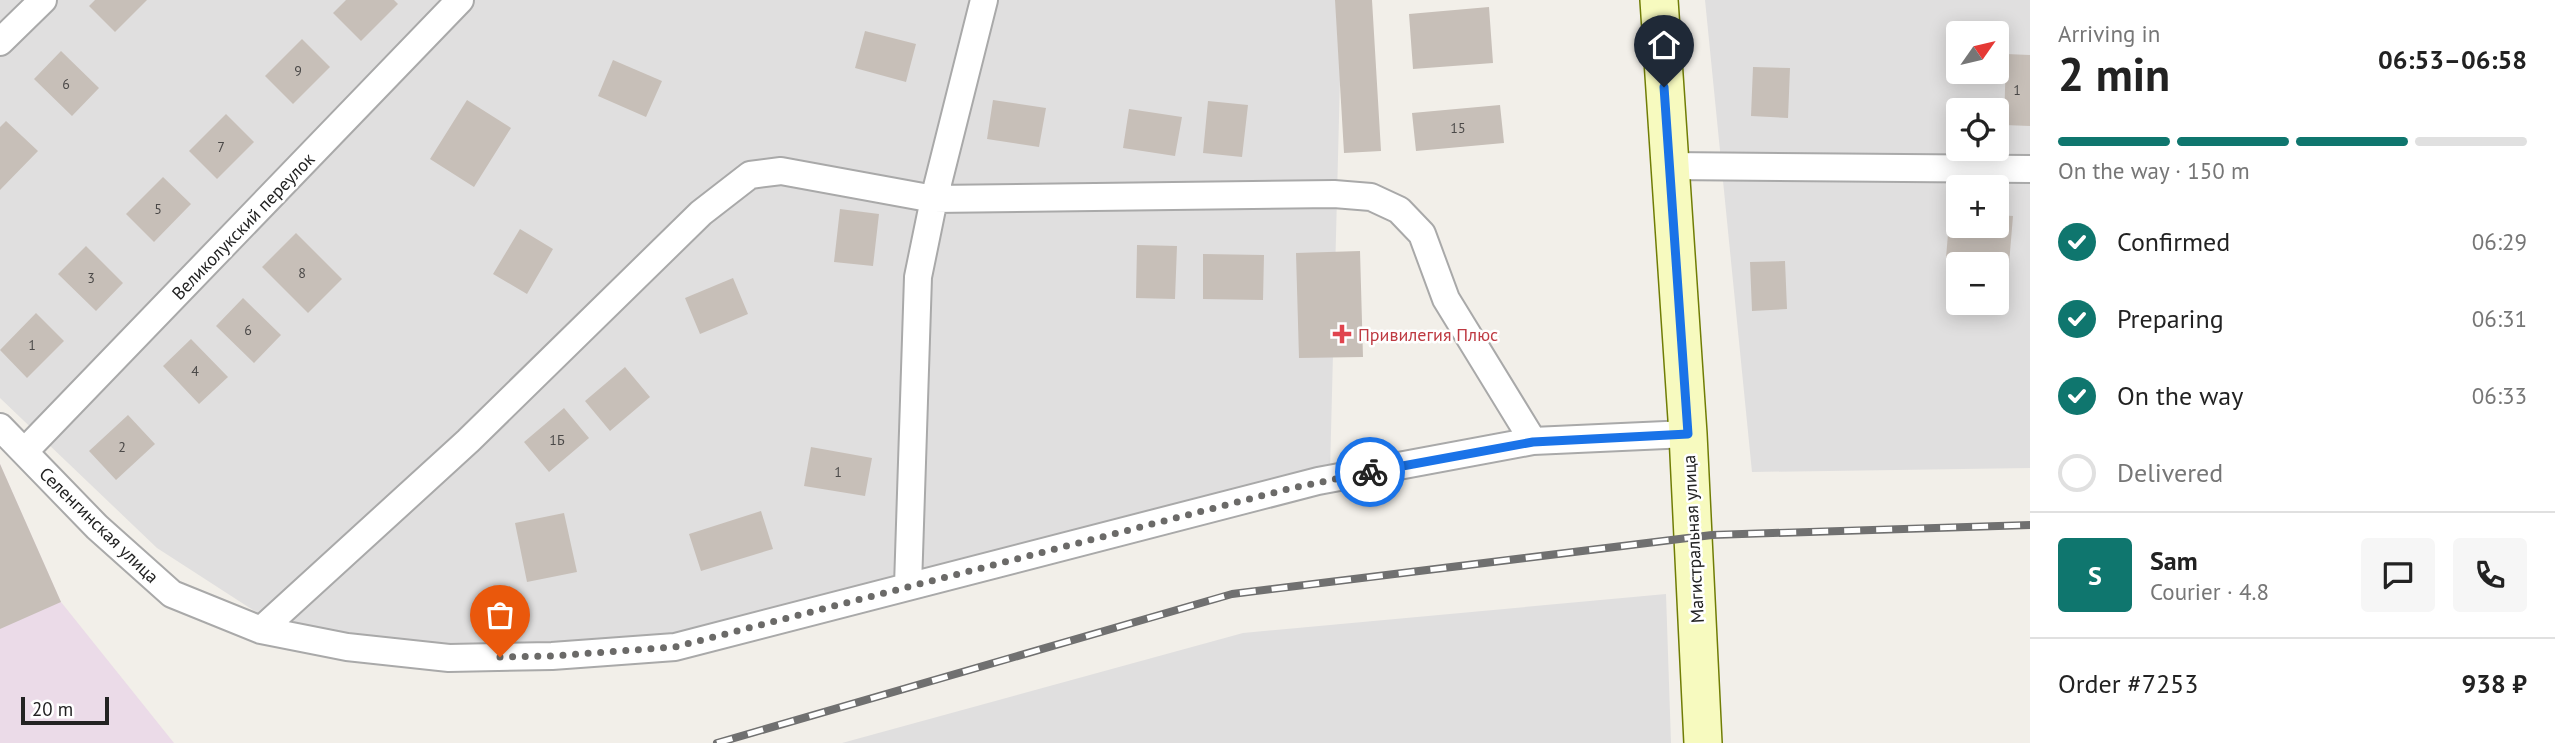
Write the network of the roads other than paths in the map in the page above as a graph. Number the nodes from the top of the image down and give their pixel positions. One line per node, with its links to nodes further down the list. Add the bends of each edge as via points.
1 (43, 0): 5 (street)
2 (460, 0): 12 (street, Великолукский переулок)
3 (984, 0): 8 (street)
4 (1659, 0): 6 (main road, Магистральная улица)
5 (0, 42)
6 (1669, 166): 7 (street); 10 (main road, Магистральная улица)
7 (2030, 169)
8 (934, 199): 11 (street, via 1371,197 1399,210 1422,234 1446,299); 13 (street, via 918,276); 14 (street, via 781,172 750,175 701,213 468,441)
9 (0, 427): 12 (street, Селенгинская улица)
10 (1688, 434): 11 (street, Селенгинская улица); 15 (main road, Магистральная улица)
11 (1533, 442): 13 (street, Селенгинская улица, via 1318,481)
12 (25, 451): 14 (street, Селенгинская улица, via 97,527 172,594)
13 (908, 586): 14 (street, Селенгинская улица, via 675,647 552,656 449,657 347,647)
14 (261, 630)
15 (1703, 743)

